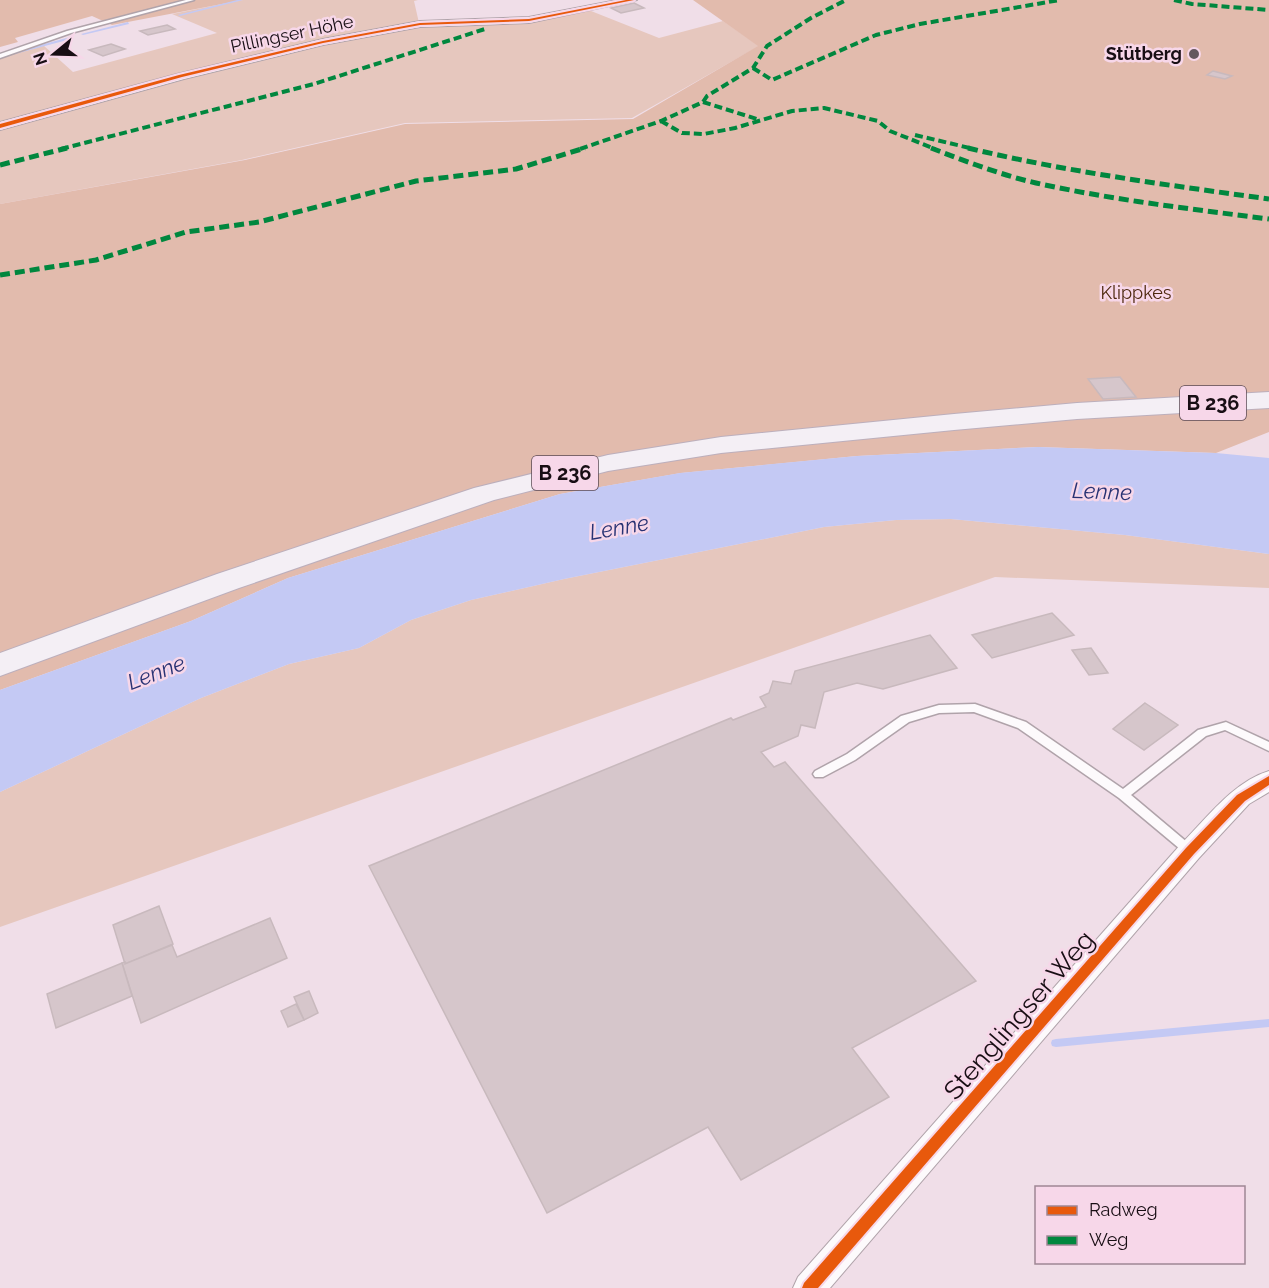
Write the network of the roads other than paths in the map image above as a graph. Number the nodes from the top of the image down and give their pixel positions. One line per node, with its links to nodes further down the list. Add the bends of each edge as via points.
1 (192, 0): 3 (lane, via 69,32)
2 (632, 0): 4 (street, Pillingser Höhe, via 530,20 420,24 323,42)
3 (0, 56)
4 (0, 126)
5 (1269, 400): 6 (main road, B 236, via 966,421 721,445 608,463 484,494 228,580)
6 (0, 665)
7 (1269, 747): 10 (lane, via 1226,726 1202,733)
8 (819, 774): 10 (lane, via 905,719 939,709 975,708 1022,725)
9 (1269, 780): 11 (street, Stenglingser Weg, via 1241,798)
10 (1124, 795): 11 (lane)
11 (1190, 851): 12 (street, Stenglingser Weg)
12 (809, 1288)

